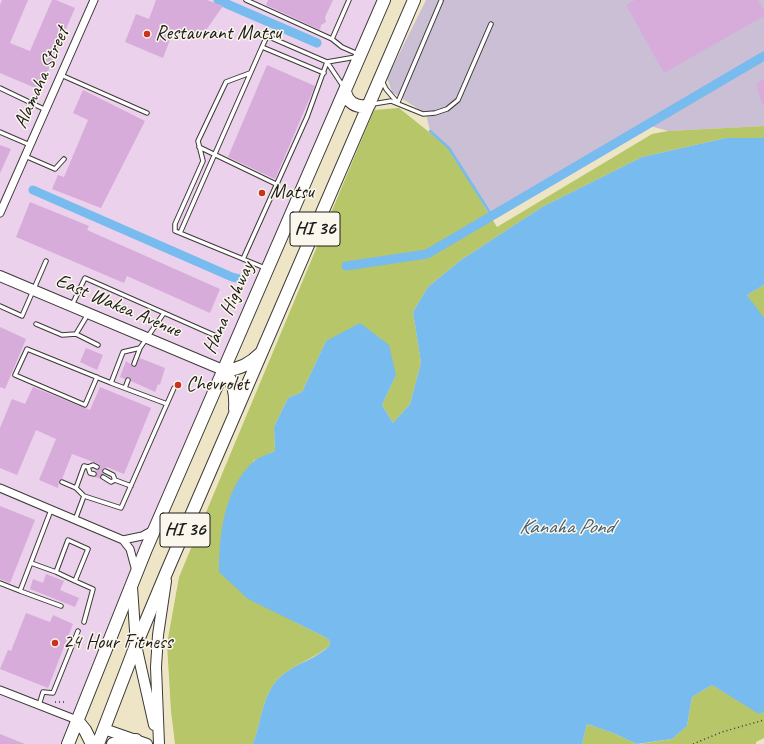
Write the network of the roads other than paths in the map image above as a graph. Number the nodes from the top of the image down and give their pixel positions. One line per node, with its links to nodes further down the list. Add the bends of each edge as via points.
1 (94, 0): 14 (street, Alamaha Street)
2 (246, 0): 8 (lane)
3 (348, 0): 8 (lane)
4 (384, 0): 10 (main road, Hana Highway / HI 36)
5 (414, 0): 15 (main road, HI 36)
6 (441, 1): 18 (lane)
7 (491, 24): 18 (lane, via 458,100 447,109 423,114)
8 (332, 39): 10 (lane)
9 (262, 47): 11 (lane, via 267,36); 12 (lane); 13 (lane)
10 (360, 56): 11 (lane); 17 (main road, Hana Highway / HI 36)
11 (327, 62): 13 (lane); 17 (lane)
12 (250, 73): 24 (lane, via 226,82 198,141); 25 (lane)
13 (324, 73): 28 (lane)
14 (61, 75): 20 (street, Alamaha Street); 21 (lane)
15 (381, 76): 18 (lane, via 386,89); 19 (main road, HI 36)
16 (0, 88): 20 (lane)
17 (345, 90): 19 (main road, via 348,99 354,105); 33 (main road, Hana Highway / HI 36)
18 (398, 102): 19 (lane)
19 (369, 105): 46 (main road, HI 36)
20 (46, 110): 23 (street, Alamaha Street)
21 (147, 112)
22 (0, 132): 23 (lane)
23 (30, 145): 26 (street, Alamaha Street)
24 (198, 147): 25 (lane); 30 (lane, via 203,162 176,224 175,231)
25 (214, 154): 28 (lane); 30 (lane)
26 (25, 156): 27 (lane, via 55,169); 29 (street, Alamaha Street)
27 (64, 159)
28 (276, 184): 31 (lane)
29 (1, 208)
30 (180, 233): 31 (lane)
31 (243, 259): 33 (lane)
32 (46, 261): 35 (lane)
33 (268, 269): 48 (main road, Hana Highway / HI 36)
34 (0, 276): 35 (street, East Wakea Avenue)
35 (34, 290): 36 (lane, via 22,316); 37 (street, East Wakea Avenue)
36 (0, 306)
37 (72, 306): 38 (street, East Wakea Avenue); 39 (lane, via 85,278)
38 (88, 313): 41 (lane); 43 (street, East Wakea Avenue)
39 (164, 313): 42 (lane); 43 (lane)
40 (36, 324): 41 (lane, via 62,335)
41 (76, 334): 44 (lane)
42 (214, 335)
43 (148, 338): 45 (lane); 48 (street, East Wakea Avenue)
44 (98, 345)
45 (140, 348): 47 (lane); 51 (lane, via 123,352)
46 (262, 353): 48 (main road, via 241,367); 55 (main road, HI 36)
47 (134, 364)
48 (223, 370): 55 (main road, HI 36, via 234,386); 69 (main road, Hana Highway / HI 36)
49 (96, 377): 49 (lane, via 27,349 15,375 85,405); 51 (lane)
50 (128, 380): 52 (lane)
51 (111, 383): 52 (lane)
52 (125, 388): 54 (lane)
53 (174, 388): 54 (lane)
54 (167, 404): 63 (lane)
55 (234, 416): 72 (main road, HI 36)
56 (97, 467): 57 (lane, via 93,465)
57 (88, 468): 59 (lane, via 90,473); 65 (lane, via 84,466)
58 (105, 471): 61 (lane)
59 (94, 474)
60 (103, 478): 61 (lane, via 111,482)
61 (116, 480): 63 (lane)
62 (62, 482): 65 (lane)
63 (131, 486): 66 (lane, via 122,508)
64 (0, 488): 67 (street)
65 (76, 488): 66 (lane)
66 (84, 496): 68 (lane)
67 (52, 510): 68 (street); 71 (lane)
68 (75, 520): 70 (street)
69 (155, 529): 70 (street, via 142,536); 74 (main road, Hana Highway / HI 36)
70 (123, 540): 74 (street, via 130,549)
71 (31, 563): 73 (lane); 78 (lane)
72 (167, 571): 82 (main road, HI 36); 92 (street, via 156,667)
73 (56, 572): 75 (lane); 75 (lane, via 68,540 88,549)
74 (137, 573): 77 (main road, Hana Highway / HI 36)
75 (76, 581): 80 (lane, via 93,589)
76 (0, 583): 78 (lane)
77 (132, 587): 82 (street); 85 (main road, Hana Highway / HI 36)
78 (20, 591): 79 (lane)
79 (61, 606)
80 (84, 622)
81 (78, 631): 84 (lane, via 53,693 43,692)
82 (136, 645): 86 (main road, HI 36); 92 (street)
83 (0, 690): 84 (street)
84 (38, 705): 85 (street)
85 (77, 720): 86 (main road); 88 (main road, Hana Highway / HI 36); 89 (main road)
86 (104, 729): 87 (street); 90 (main road, HI 36)
87 (142, 742): 91 (main road)
88 (68, 744)
89 (92, 744)
90 (98, 744)
91 (113, 744)
92 (159, 744)

